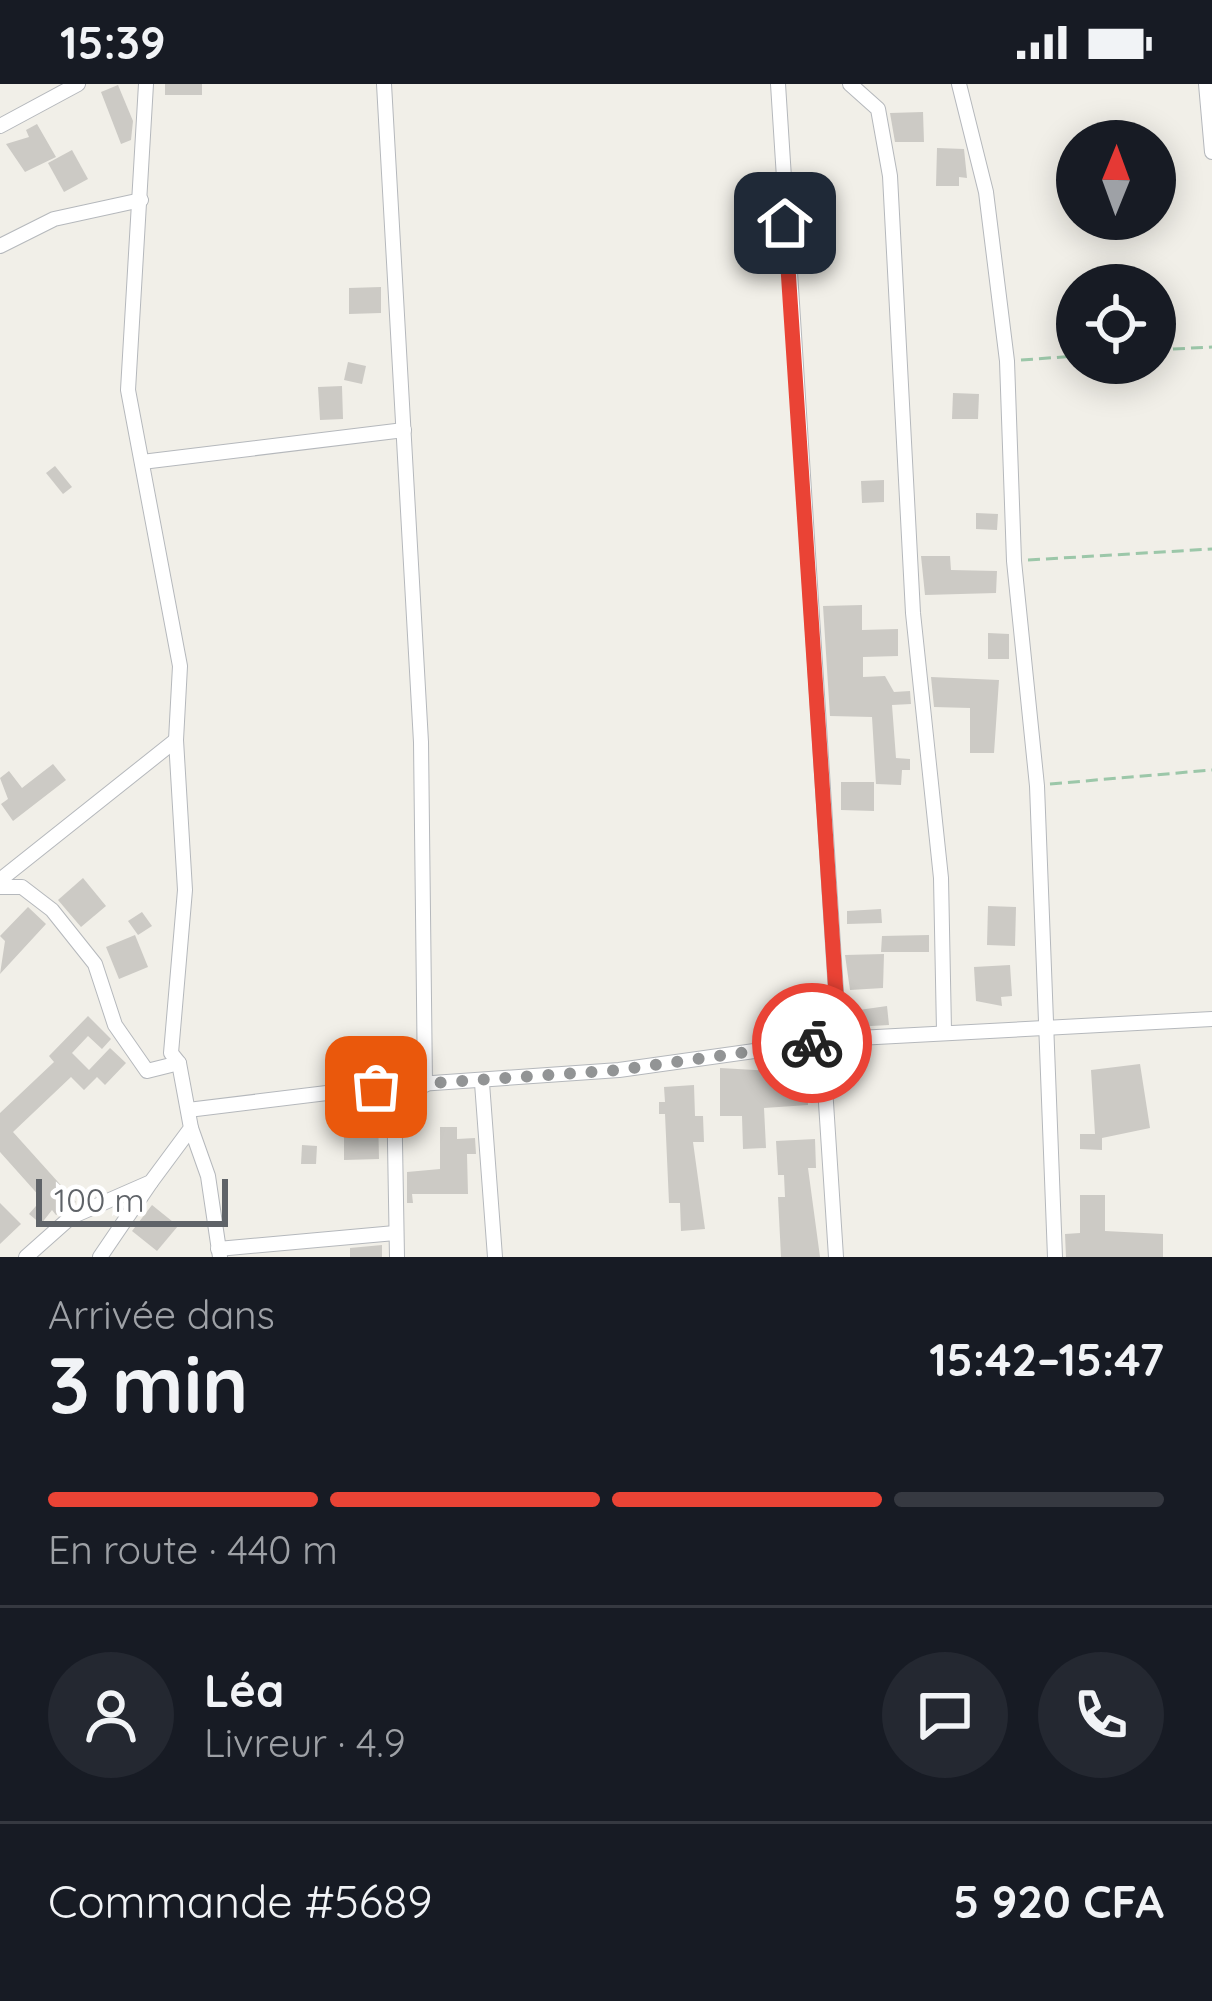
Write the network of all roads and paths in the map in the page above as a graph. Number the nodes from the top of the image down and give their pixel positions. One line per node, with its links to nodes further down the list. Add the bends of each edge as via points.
1 (78, 84): 8 (street)
2 (146, 84): 10 (street)
3 (384, 84): 16 (street)
4 (778, 84): 27 (street)
5 (850, 84): 26 (street, via 878,109 890,176 913,613 941,878)
6 (959, 84): 15 (street, via 986,191)
7 (1206, 84): 9 (street)
8 (0, 126)
9 (1212, 152)
10 (141, 200): 11 (street, via 54,219); 17 (street, via 128,391)
11 (0, 246)
12 (1212, 346): 13 (path)
13 (1176, 349)
14 (1056, 358): 15 (path)
15 (1007, 361): 19 (street)
16 (404, 430): 17 (street); 31 (street, via 422,742)
17 (142, 462): 20 (street, via 180,666)
18 (1212, 549): 19 (path)
19 (1014, 561): 22 (street)
20 (176, 740): 23 (street); 29 (street, via 185,890 171,1054)
21 (1212, 770): 22 (path)
22 (1036, 786): 25 (street)
23 (0, 884): 29 (street, via 22,887 81,946 115,1025 147,1070)
24 (1212, 1019): 25 (street)
25 (1048, 1025): 26 (street); 43 (street)
26 (944, 1031): 27 (street)
27 (839, 1039): 28 (street)
28 (822, 1041): 30 (street); 42 (street)
29 (179, 1063): 33 (street)
30 (482, 1084): 31 (street); 41 (street)
31 (425, 1085): 32 (street)
32 (394, 1086): 33 (street); 36 (street)
33 (188, 1110): 34 (street)
34 (191, 1127): 35 (street); 37 (street)
35 (151, 1182): 38 (street, via 71,1217); 39 (street)
36 (395, 1233): 37 (street); 40 (street)
37 (219, 1253)
38 (26, 1257)
39 (100, 1257)
40 (397, 1257)
41 (495, 1257)
42 (836, 1257)
43 (1055, 1257)

